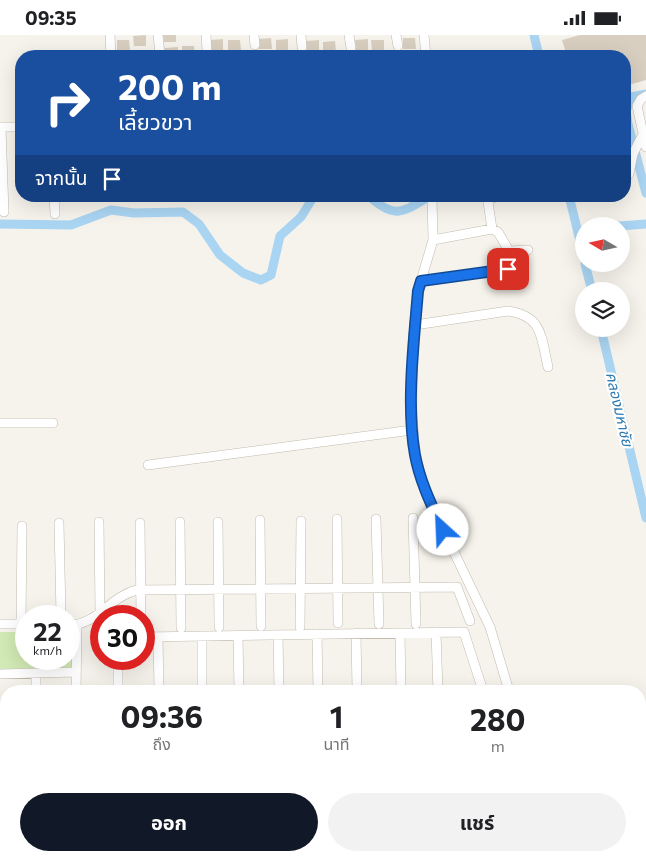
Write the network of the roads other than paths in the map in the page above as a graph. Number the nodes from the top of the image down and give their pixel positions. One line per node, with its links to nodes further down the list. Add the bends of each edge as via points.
1 (110, 35): 13 (street)
2 (158, 35): 14 (street)
3 (206, 35): 15 (street)
4 (254, 35): 9 (street)
5 (301, 35): 11 (street)
6 (349, 35): 12 (street)
7 (396, 35): 10 (street)
8 (427, 35): 16 (street)
9 (255, 45)
10 (398, 46)
11 (302, 47)
12 (351, 48)
13 (111, 50)
14 (160, 50)
15 (207, 50)
16 (426, 50)
17 (646, 96): 20 (street, via 637,106)
18 (0, 127): 19 (street); 26 (street)
19 (15, 127)
20 (643, 134): 21 (street); 22 (street)
21 (646, 147)
22 (631, 164)
23 (54, 202): 27 (street)
24 (432, 202): 29 (street)
25 (488, 202): 28 (street)
26 (4, 212)
27 (55, 214)
28 (492, 229): 29 (street); 30 (street, via 498,232 509,251)
29 (433, 240): 32 (street)
30 (528, 250)
31 (508, 269): 32 (street)
32 (421, 281): 33 (street)
33 (415, 325): 34 (street, via 508,311 522,313 534,320 540,331); 37 (street)
34 (548, 367)
35 (0, 423): 36 (street)
36 (53, 423)
37 (412, 430): 38 (street); 97 (street, via 427,495 490,627)
38 (148, 465)
39 (413, 518): 50 (street)
40 (337, 519): 51 (street)
41 (376, 519): 52 (street)
42 (260, 520): 54 (street)
43 (218, 521): 53 (street)
44 (301, 521): 55 (street)
45 (99, 522): 60 (street)
46 (180, 522): 57 (street)
47 (59, 523): 59 (street)
48 (140, 523): 56 (street)
49 (22, 526): 58 (street)
50 (415, 587): 52 (street); 63 (street, via 457,587); 68 (street)
51 (338, 588): 52 (street); 55 (street); 64 (street)
52 (378, 588): 67 (street)
53 (218, 589): 54 (street); 57 (street); 70 (street)
54 (260, 589): 55 (street); 69 (street)
55 (300, 589): 71 (street)
56 (141, 590): 57 (street); 61 (street, via 126,593); 62 (street)
57 (181, 590): 72 (street)
58 (24, 605)
59 (61, 605)
60 (100, 605)
61 (111, 605)
62 (141, 605)
63 (470, 621)
64 (338, 623)
65 (0, 624): 66 (street)
66 (15, 624)
67 (379, 624)
68 (416, 624)
69 (261, 626)
70 (219, 627)
71 (300, 627)
72 (181, 628)
73 (436, 632): 75 (street); 95 (street); 96 (street, via 464,632)
74 (356, 633): 75 (street); 76 (street); 93 (street)
75 (400, 633): 94 (street)
76 (317, 634): 78 (street); 92 (street)
77 (238, 635): 78 (street); 79 (street); 90 (street)
78 (278, 635): 91 (street)
79 (202, 636): 80 (street); 89 (street)
80 (158, 637): 88 (street)
81 (118, 670): 87 (street)
82 (76, 672): 84 (street); 86 (street)
83 (0, 673): 84 (street)
84 (36, 673): 85 (street)
85 (36, 685)
86 (76, 685)
87 (118, 685)
88 (159, 685)
89 (202, 685)
90 (239, 685)
91 (279, 685)
92 (318, 685)
93 (357, 685)
94 (401, 685)
95 (438, 685)
96 (481, 685)
97 (507, 685)

